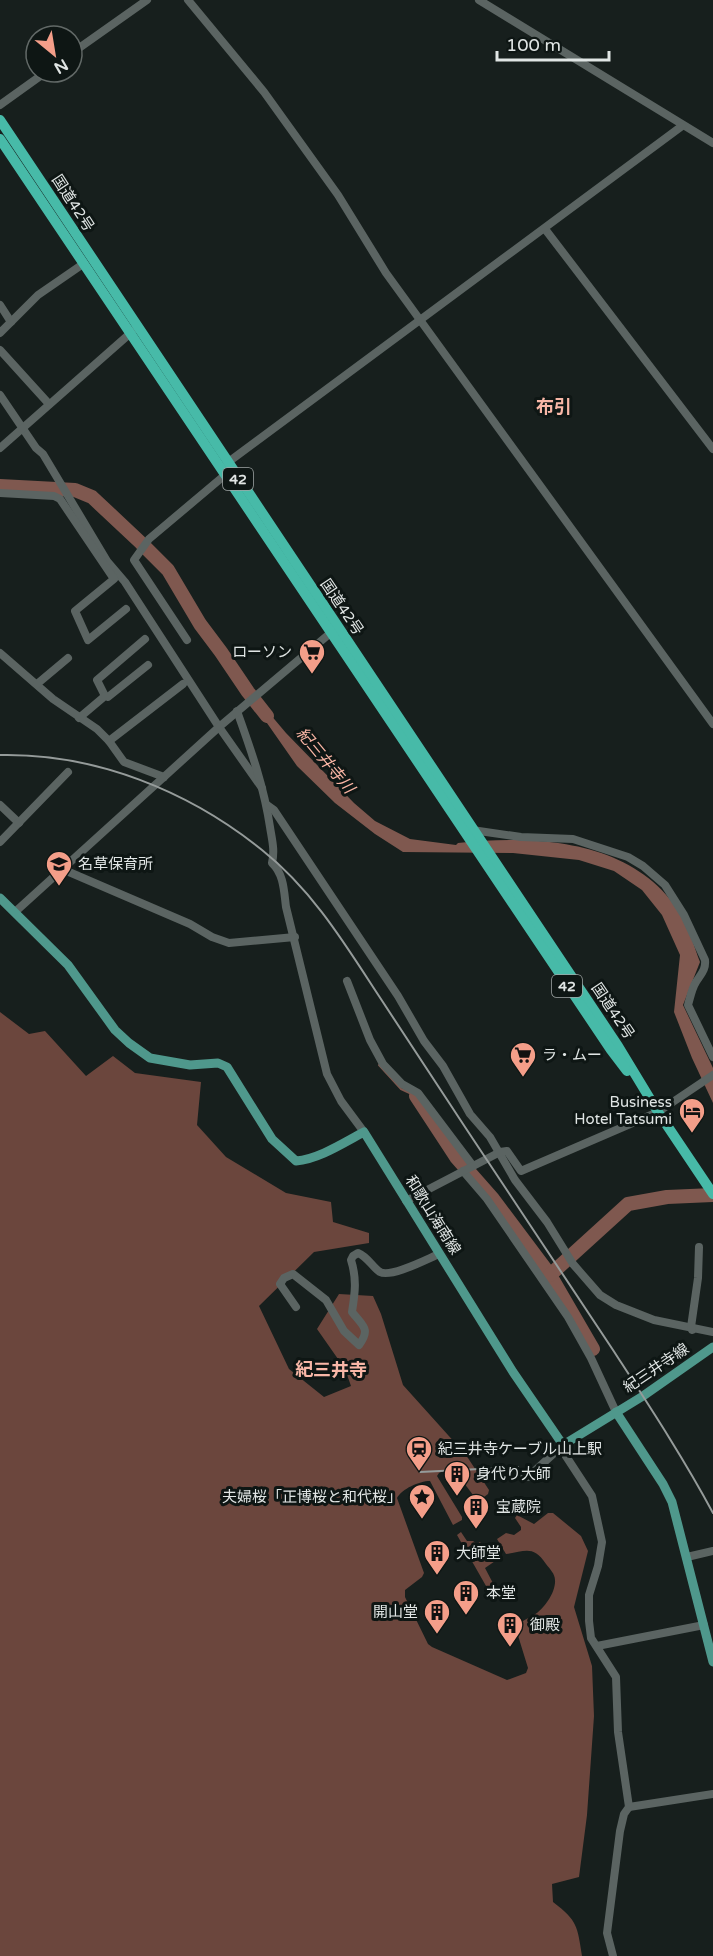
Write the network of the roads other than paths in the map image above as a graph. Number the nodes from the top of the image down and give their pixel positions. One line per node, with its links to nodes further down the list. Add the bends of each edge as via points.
1 (147, 0): 4 (street)
2 (188, 0): 14 (street, via 264,92 332,185 386,273)
3 (479, 0): 8 (street)
4 (84, 45)
5 (29, 84): 6 (street)
6 (0, 105)
7 (0, 120): 16 (highway, 国道42号 / 42)
8 (682, 126): 10 (street); 11 (street)
9 (0, 138): 12 (highway, 国道42号 / 42)
10 (713, 143)
11 (545, 229): 14 (street); 23 (street)
12 (83, 264): 15 (street, via 38,295); 16 (highway, 国道42号 / 42)
13 (0, 305): 15 (street)
14 (421, 320): 24 (street); 39 (street)
15 (11, 322): 17 (street)
16 (133, 331): 20 (street); 24 (highway, 国道42号 / 42); 25 (highway, 国道42号 / 42)
17 (0, 333)
18 (0, 350): 20 (street)
19 (0, 395): 21 (street)
20 (49, 404): 21 (street)
21 (22, 428): 22 (street); 40 (street, via 43,454 108,561)
22 (0, 448)
23 (713, 449)
24 (227, 463): 28 (highway, 国道42号 / 42)
25 (225, 476): 28 (highway, 国道42号 / 42); 30 (street, via 149,539 134,560)
26 (0, 493): 27 (street, via 60,499 114,579 75,611 88,640)
27 (126, 609)
28 (334, 630): 37 (street); 48 (highway, 国道42号 / 42)
29 (144, 639): 36 (street, via 98,680)
30 (187, 640)
31 (0, 653): 34 (street)
32 (68, 658): 34 (street)
33 (148, 665): 36 (street, via 108,698)
34 (37, 684): 38 (street)
35 (183, 684): 41 (street)
36 (105, 696): 38 (street)
37 (237, 711): 40 (street); 44 (street)
38 (79, 718): 41 (street)
39 (713, 724)
40 (219, 727): 43 (street); 44 (street)
41 (109, 741): 43 (street, via 124,762)
42 (68, 772): 47 (street)
43 (164, 777): 50 (street)
44 (262, 788): 45 (street)
45 (267, 804): 53 (street, via 274,846 272,863 283,884); 59 (street, via 398,996 470,1114)
46 (0, 805): 47 (street)
47 (19, 823): 49 (street)
48 (470, 833): 55 (street, via 573,839 628,857 665,885 705,960 688,1005); 57 (highway, 国道42号 / 42, via 618,1046)
49 (0, 842)
50 (63, 869): 52 (street); 53 (street, via 229,943)
51 (0, 898): 52 (main road)
52 (15, 912): 58 (main road, via 68,965 115,1030 129,1043 150,1058 227,1068 272,1139 296,1161)
53 (295, 937): 58 (street, via 327,1074)
54 (347, 981): 60 (street, via 383,1064 402,1084 418,1093)
55 (713, 1057)
56 (713, 1075): 57 (street)
57 (658, 1112): 59 (street, via 521,1171 507,1150); 62 (highway, 国道42号 / 42)
58 (364, 1132): 63 (main road, 和歌山海南線)
59 (500, 1152): 60 (street); 67 (street, via 573,1264 600,1295 654,1320)
60 (473, 1166): 61 (street)
61 (463, 1171): 63 (street); 71 (street, via 487,1199 568,1317)
62 (712, 1193)
63 (406, 1201): 65 (main road, 和歌山海南線)
64 (699, 1247): 67 (street)
65 (439, 1254): 66 (street, via 391,1274 381,1273 358,1253 353,1256 356,1286 352,1312 366,1329 358,1346 326,1300 294,1274 280,1284); 72 (main road, 和歌山海南線)
66 (296, 1307)
67 (691, 1327): 68 (street); 69 (street, via 693,1332)
68 (713, 1332)
69 (713, 1337)
70 (713, 1347): 71 (main road, 紀三井寺線)
71 (616, 1412): 72 (main road); 75 (main road, via 672,1502)
72 (562, 1446): 73 (street, via 528,1478); 77 (street, via 592,1496 602,1542 588,1608 591,1638)
73 (504, 1470)
74 (713, 1551): 75 (street)
75 (687, 1557): 76 (main road)
76 (704, 1625): 77 (street); 78 (main road)
77 (597, 1647): 80 (street, via 616,1677 618,1732)
78 (713, 1662)
79 (713, 1794): 80 (street)
80 (629, 1807): 81 (street, via 620,1831 607,1933)
81 (613, 1956)

